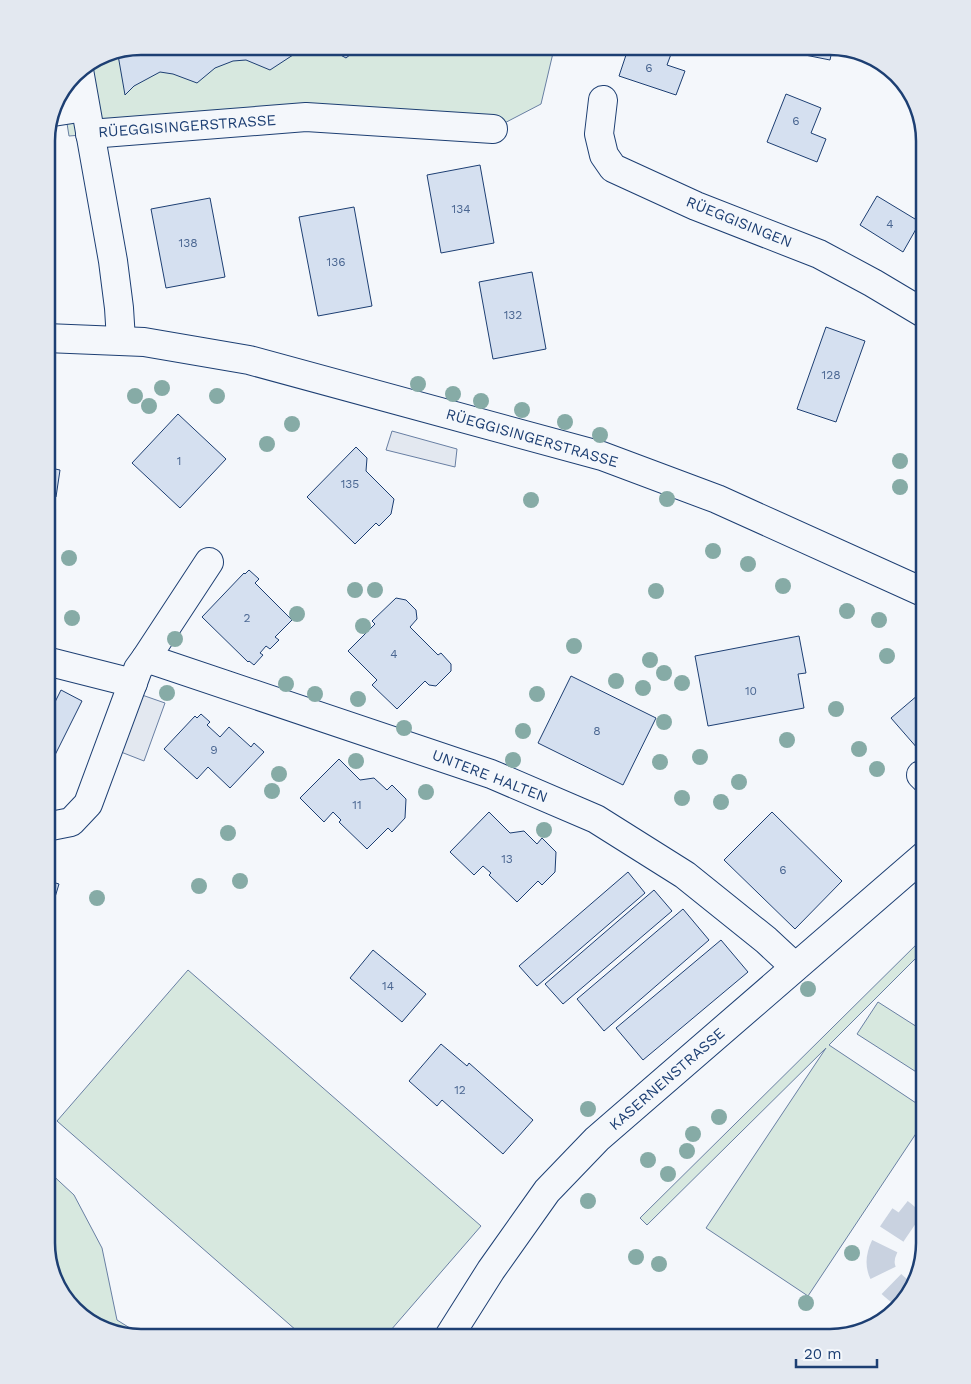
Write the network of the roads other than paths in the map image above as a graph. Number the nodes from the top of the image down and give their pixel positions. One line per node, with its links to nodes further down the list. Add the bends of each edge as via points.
1 (81, 80): 3 (street)
2 (603, 100): 7 (street, RÜEGGISINGEN, via 599,134 604,155 613,168 703,209 819,254)
3 (85, 107): 4 (street); 6 (street)
4 (61, 111)
5 (493, 129): 6 (street, RÜEGGISINGERSTRASSE, via 306,117)
6 (90, 134): 9 (street, RÜEGGISINGERSTRASSE, via 113,261)
7 (916, 309)
8 (55, 338): 9 (street, RÜEGGISINGERSTRASSE)
9 (121, 340): 11 (street, RÜEGGISINGERSTRASSE, via 249,360 602,456 717,499)
10 (209, 562): 13 (street)
11 (916, 589)
12 (55, 652): 14 (street)
13 (146, 658): 16 (street); 19 (street, UNTERE HALTEN, via 491,774 596,819 685,875)
14 (93, 660)
15 (55, 663): 16 (street)
16 (133, 683): 17 (street, via 88,804 71,822)
17 (55, 825)
18 (916, 863): 19 (street, KASERNENSTRASSE)
19 (795, 967): 20 (street, KASERNENSTRASSE, via 596,1139 547,1191)
20 (454, 1329)

